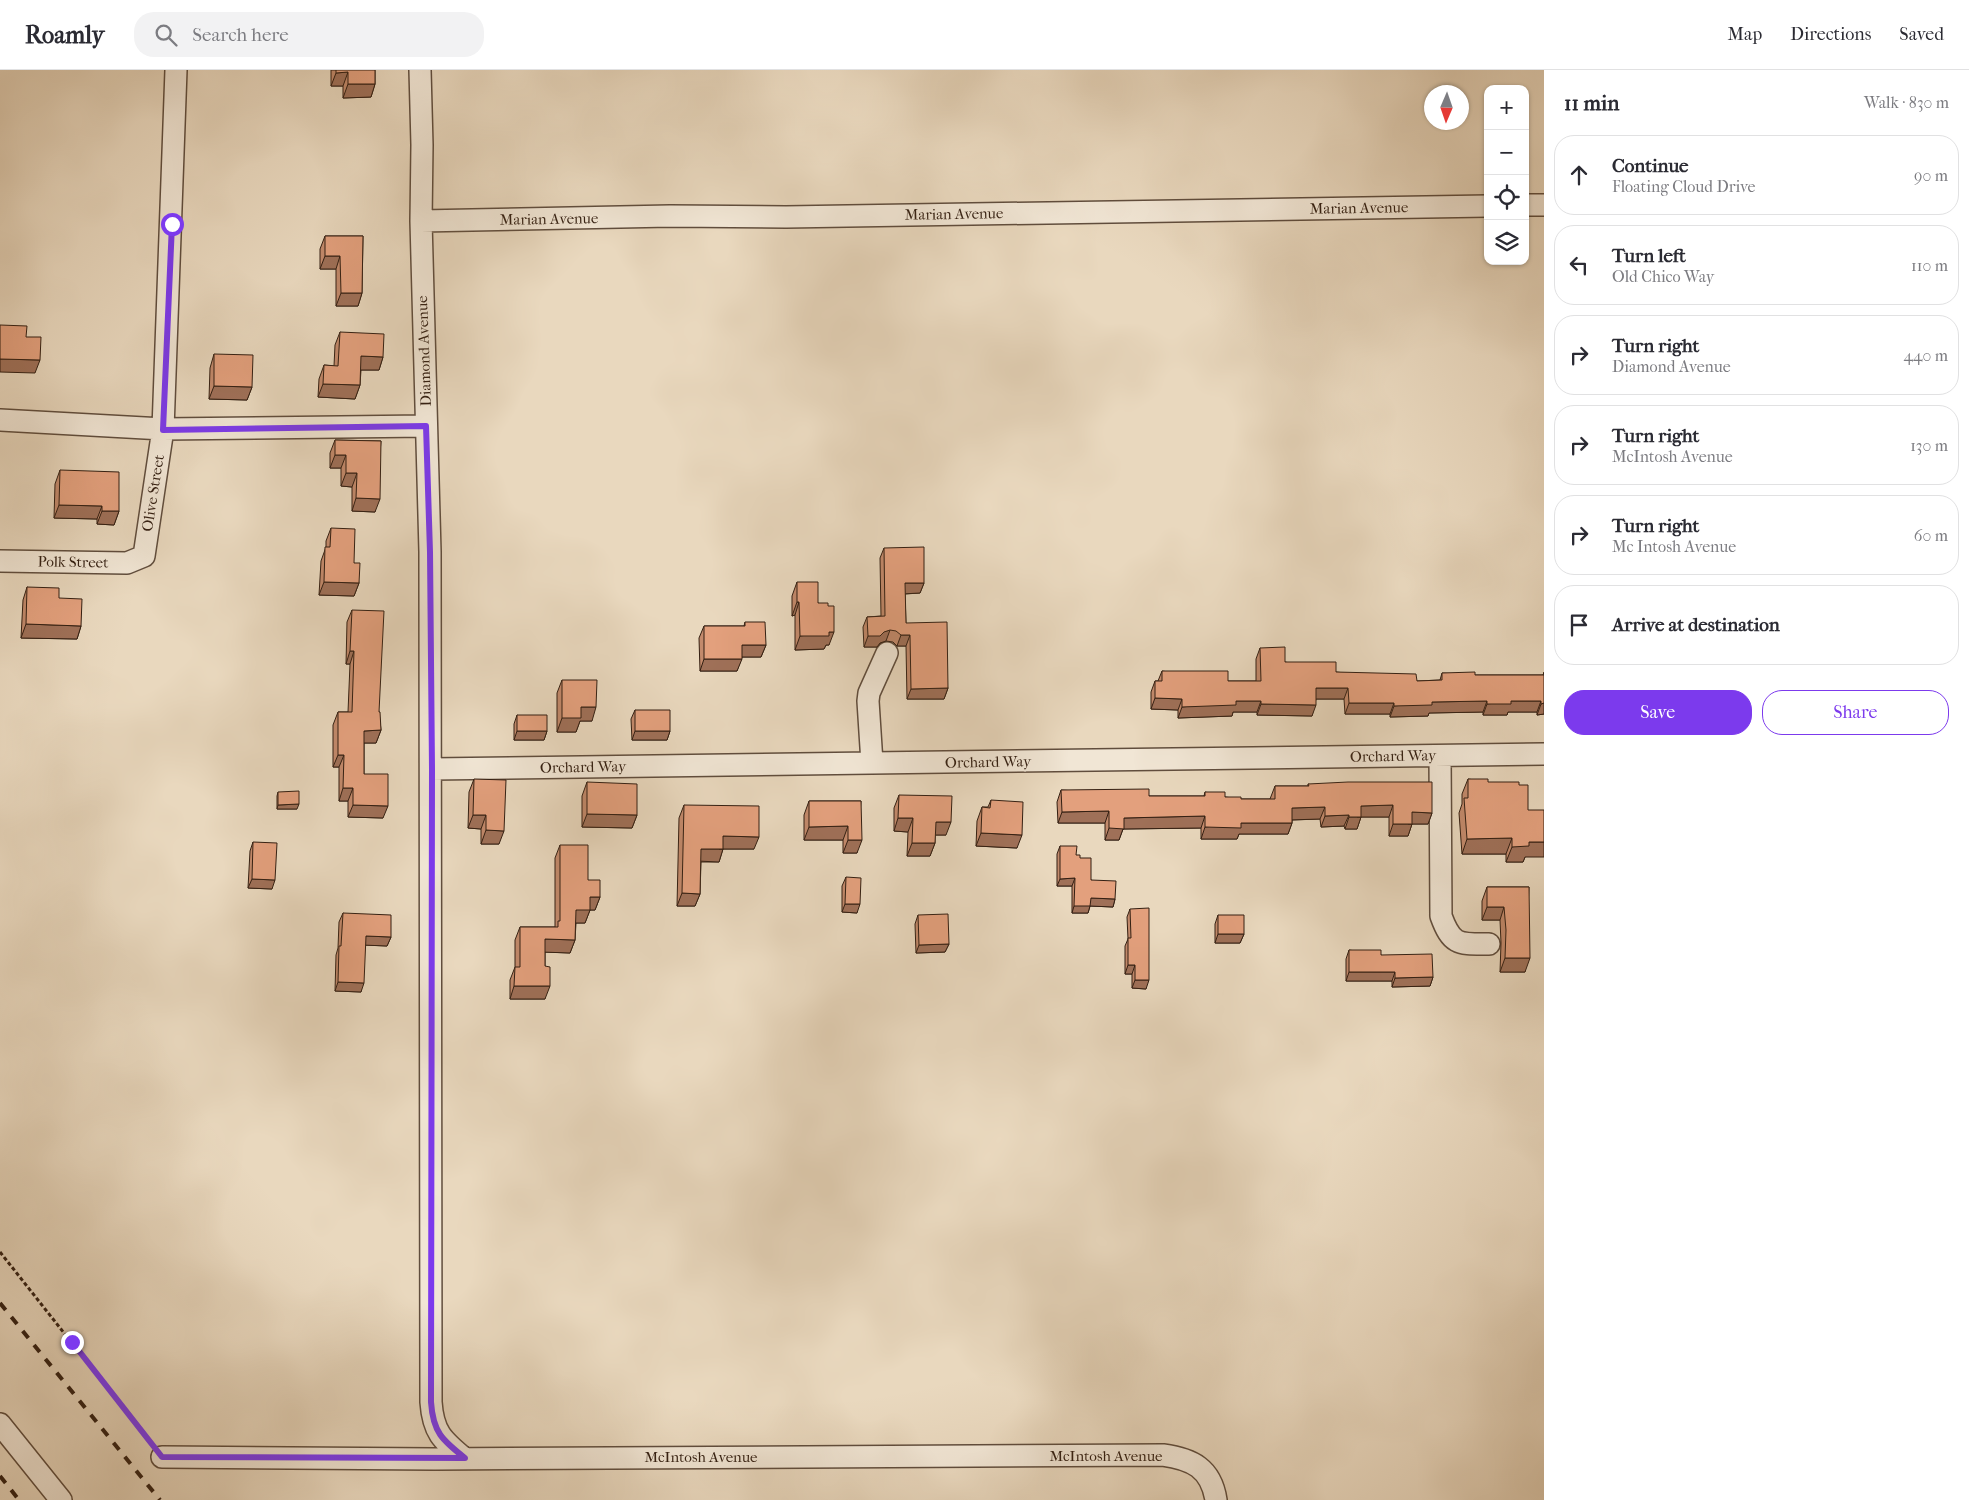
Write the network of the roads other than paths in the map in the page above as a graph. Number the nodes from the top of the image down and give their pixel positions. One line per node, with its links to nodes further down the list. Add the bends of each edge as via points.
1 (176, 70): 9 (street, Olive Street)
2 (420, 70): 6 (street, Diamond Avenue)
3 (1529, 205): 4 (street)
4 (1544, 205)
5 (1484, 206): 6 (street, Marian Avenue)
6 (421, 221): 8 (street, Diamond Avenue)
7 (0, 420): 9 (street)
8 (426, 426): 9 (street); 16 (street, Diamond Avenue)
9 (163, 430): 10 (street, Olive Street)
10 (144, 556): 11 (street, Polk Street, via 127,563)
11 (0, 561)
12 (887, 653): 15 (street, via 869,693)
13 (1544, 754): 14 (street, Orchard Way)
14 (1440, 756): 15 (street, Orchard Way); 17 (street, via 1441,916 1448,934 1463,944)
15 (872, 763): 16 (street, Orchard Way)
16 (432, 769): 20 (street, Diamond Avenue, via 431,1402 432,1420 439,1433)
17 (1489, 944)
18 (0, 1424): 21 (street)
19 (162, 1457): 20 (street, McIntosh Avenue)
20 (465, 1458): 22 (street, McIntosh Avenue, via 1163,1455 1180,1458 1207,1474 1214,1486)
21 (61, 1500)
22 (1216, 1500)

